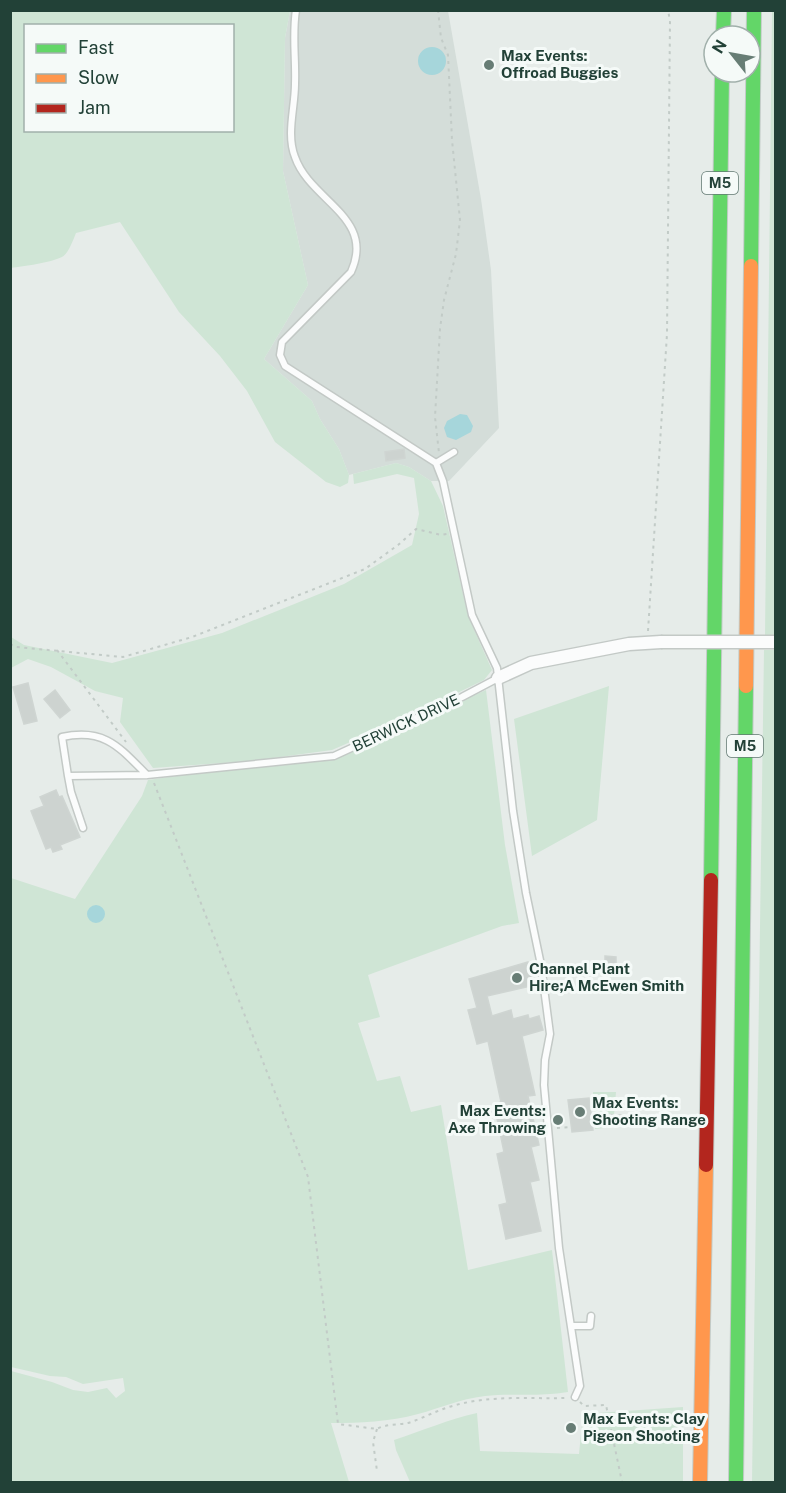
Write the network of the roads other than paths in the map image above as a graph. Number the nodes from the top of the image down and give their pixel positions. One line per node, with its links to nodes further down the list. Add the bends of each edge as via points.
1 (296, 10): 5 (lane, via 291,138 294,155 300,171 352,228 356,260 351,272 282,342 280,355 285,366)
2 (754, 10): 15 (highway, M5)
3 (722, 84): 14 (highway, M5)
4 (454, 452): 5 (lane)
5 (439, 461): 7 (lane, via 472,615)
6 (776, 642): 7 (street, BERWICK DRIVE, bridge, via 647,642 531,663)
7 (498, 678): 8 (lane, BERWICK DRIVE, via 334,756); 12 (lane, via 513,811 550,1034 544,1085 558,1237)
8 (149, 774): 9 (lane, BERWICK DRIVE); 9 (lane, via 109,741 91,734 62,737)
9 (68, 776): 10 (lane)
10 (83, 828)
11 (591, 1316): 12 (lane, via 590,1326)
12 (571, 1326): 13 (lane, via 580,1386)
13 (575, 1397)
14 (700, 1482)
15 (736, 1482)

